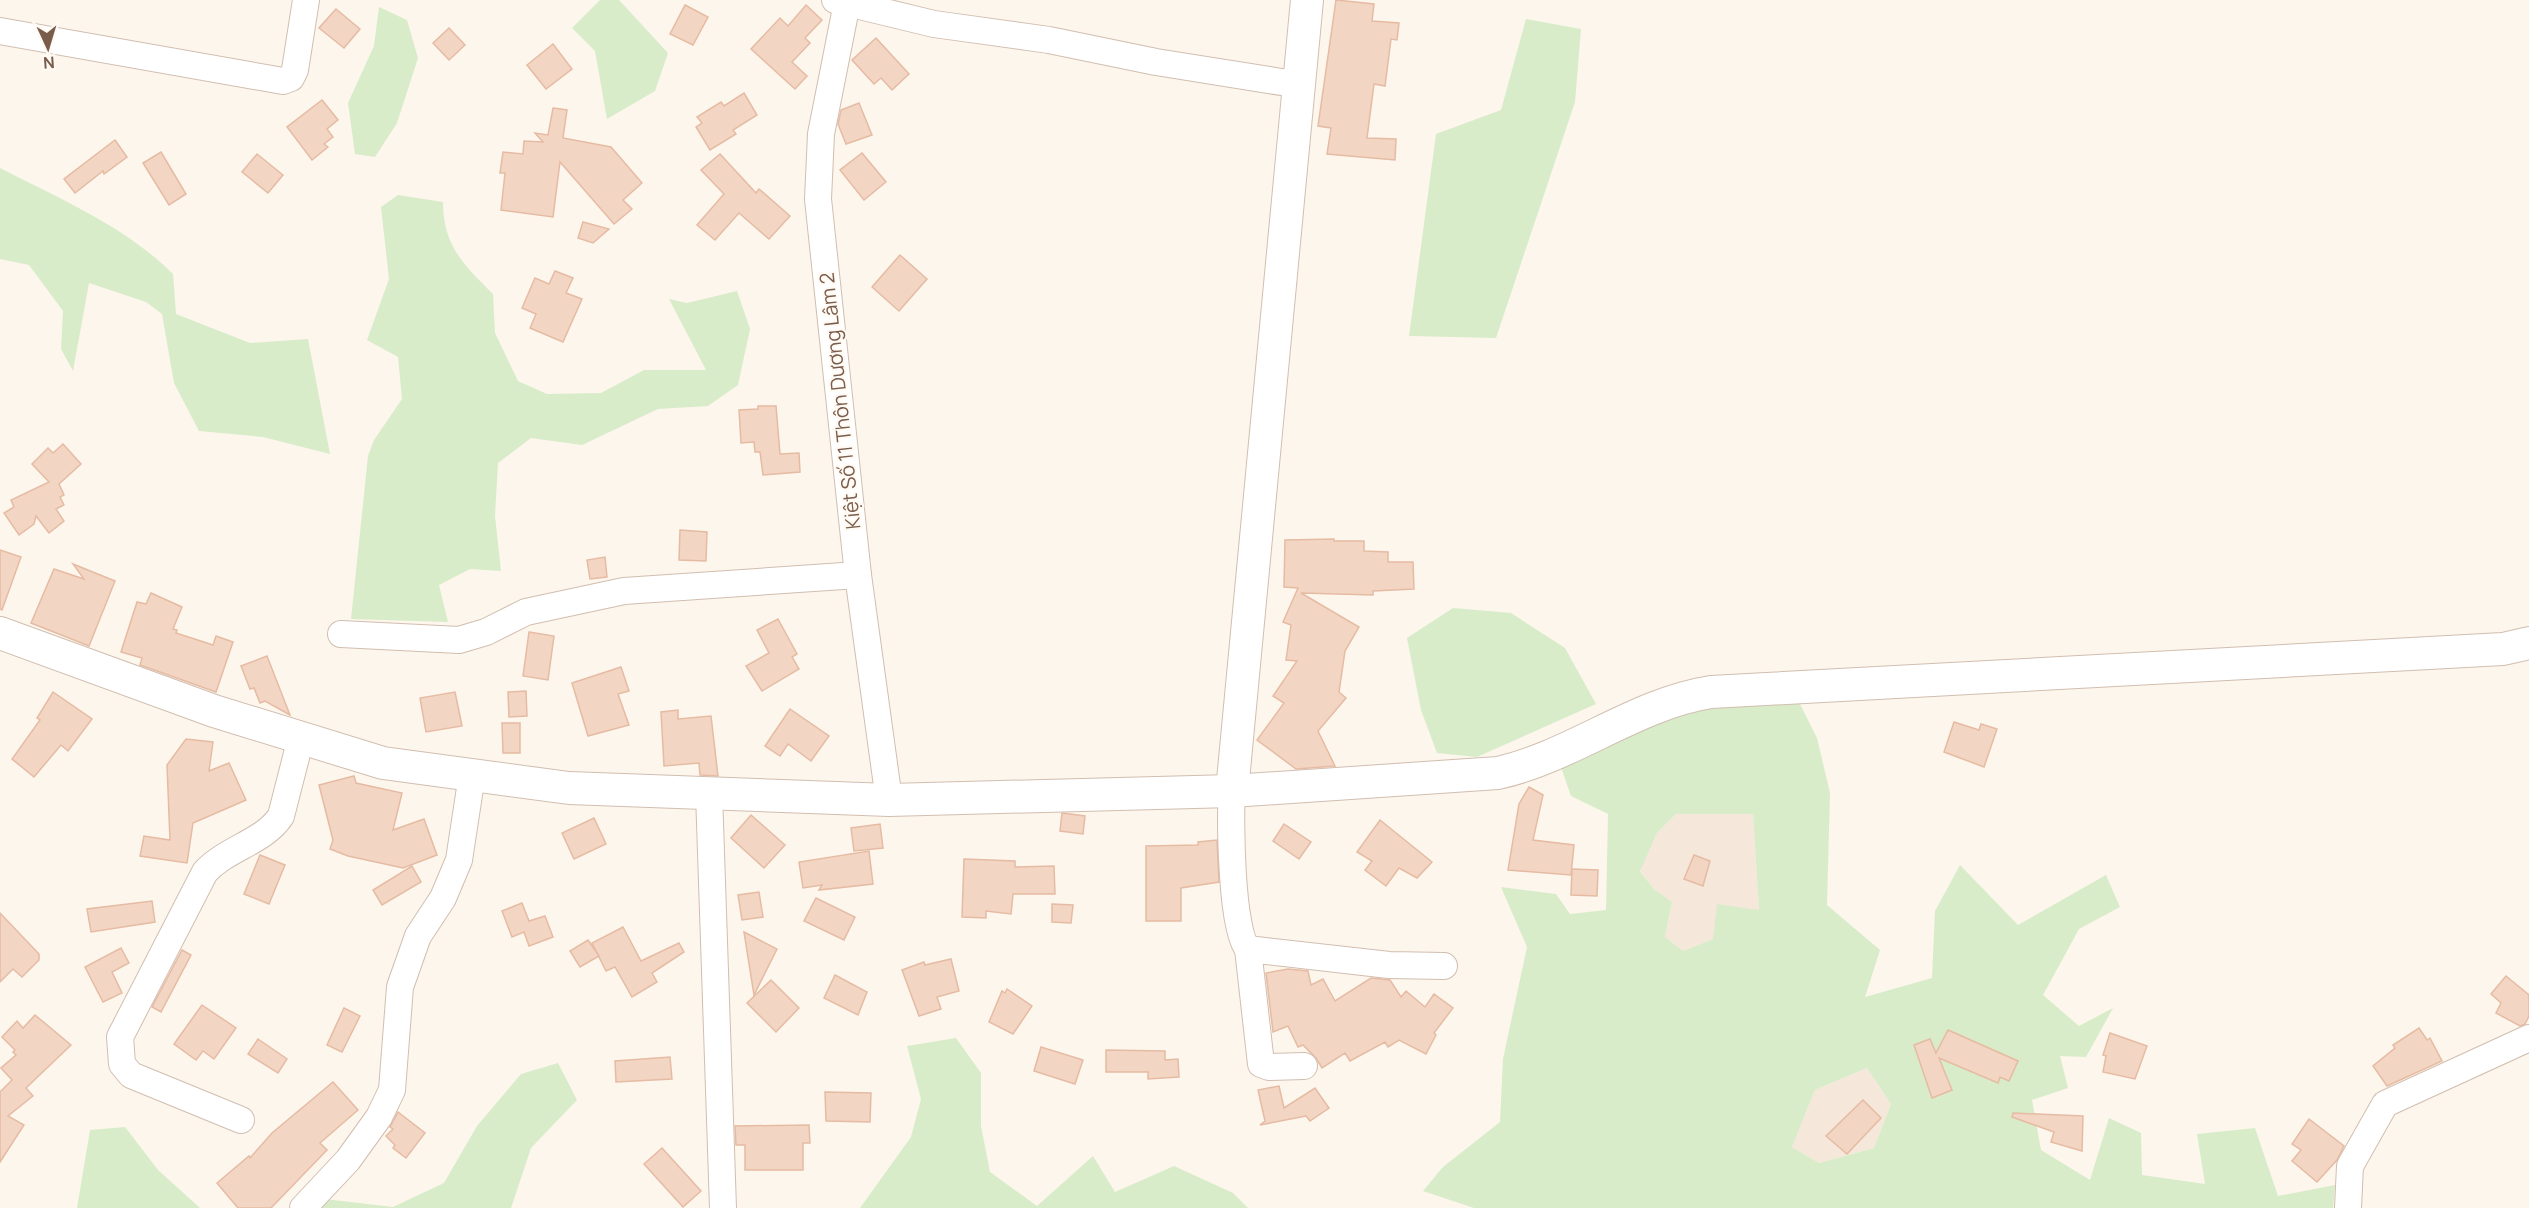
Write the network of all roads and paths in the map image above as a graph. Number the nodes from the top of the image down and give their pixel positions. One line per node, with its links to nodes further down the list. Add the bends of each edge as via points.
1 (306, 0): 4 (street, via 295,70 291,78 283,81)
2 (1307, 0): 5 (street)
3 (841, 2): 5 (street, via 934,24 1049,40); 6 (street, Kiệt Số 11 Thôn Dương Lâm 2, via 821,134 818,199)
4 (0, 31)
5 (1300, 85): 12 (street)
6 (858, 575): 7 (street, via 624,591 526,612 486,632 459,640); 14 (street, Kiệt Số 11 Thôn Dương Lâm 2)
7 (341, 634)
8 (1, 636): 10 (street)
9 (2529, 643): 12 (street, via 2503,650 1711,692 1663,703 1525,767 1498,773)
10 (302, 738): 11 (street, via 383,763); 19 (street, via 281,816 275,825 221,856 205,872 120,1037 122,1064 130,1075)
11 (472, 775): 13 (street, via 569,788); 20 (street, via 459,860 443,897 418,936 400,987 392,1089 379,1117 348,1160)
12 (1232, 791): 14 (street); 15 (street, via 1230,830 1238,926 1242,943)
13 (709, 793): 14 (street); 21 (street)
14 (889, 800)
15 (1248, 949): 16 (street, via 1389,965); 18 (street, via 1261,1064)
16 (1444, 966)
17 (2529, 1038): 22 (street, via 2385,1104 2350,1166)
18 (1304, 1066)
19 (242, 1120)
20 (303, 1208)
21 (723, 1208)
22 (2348, 1208)

